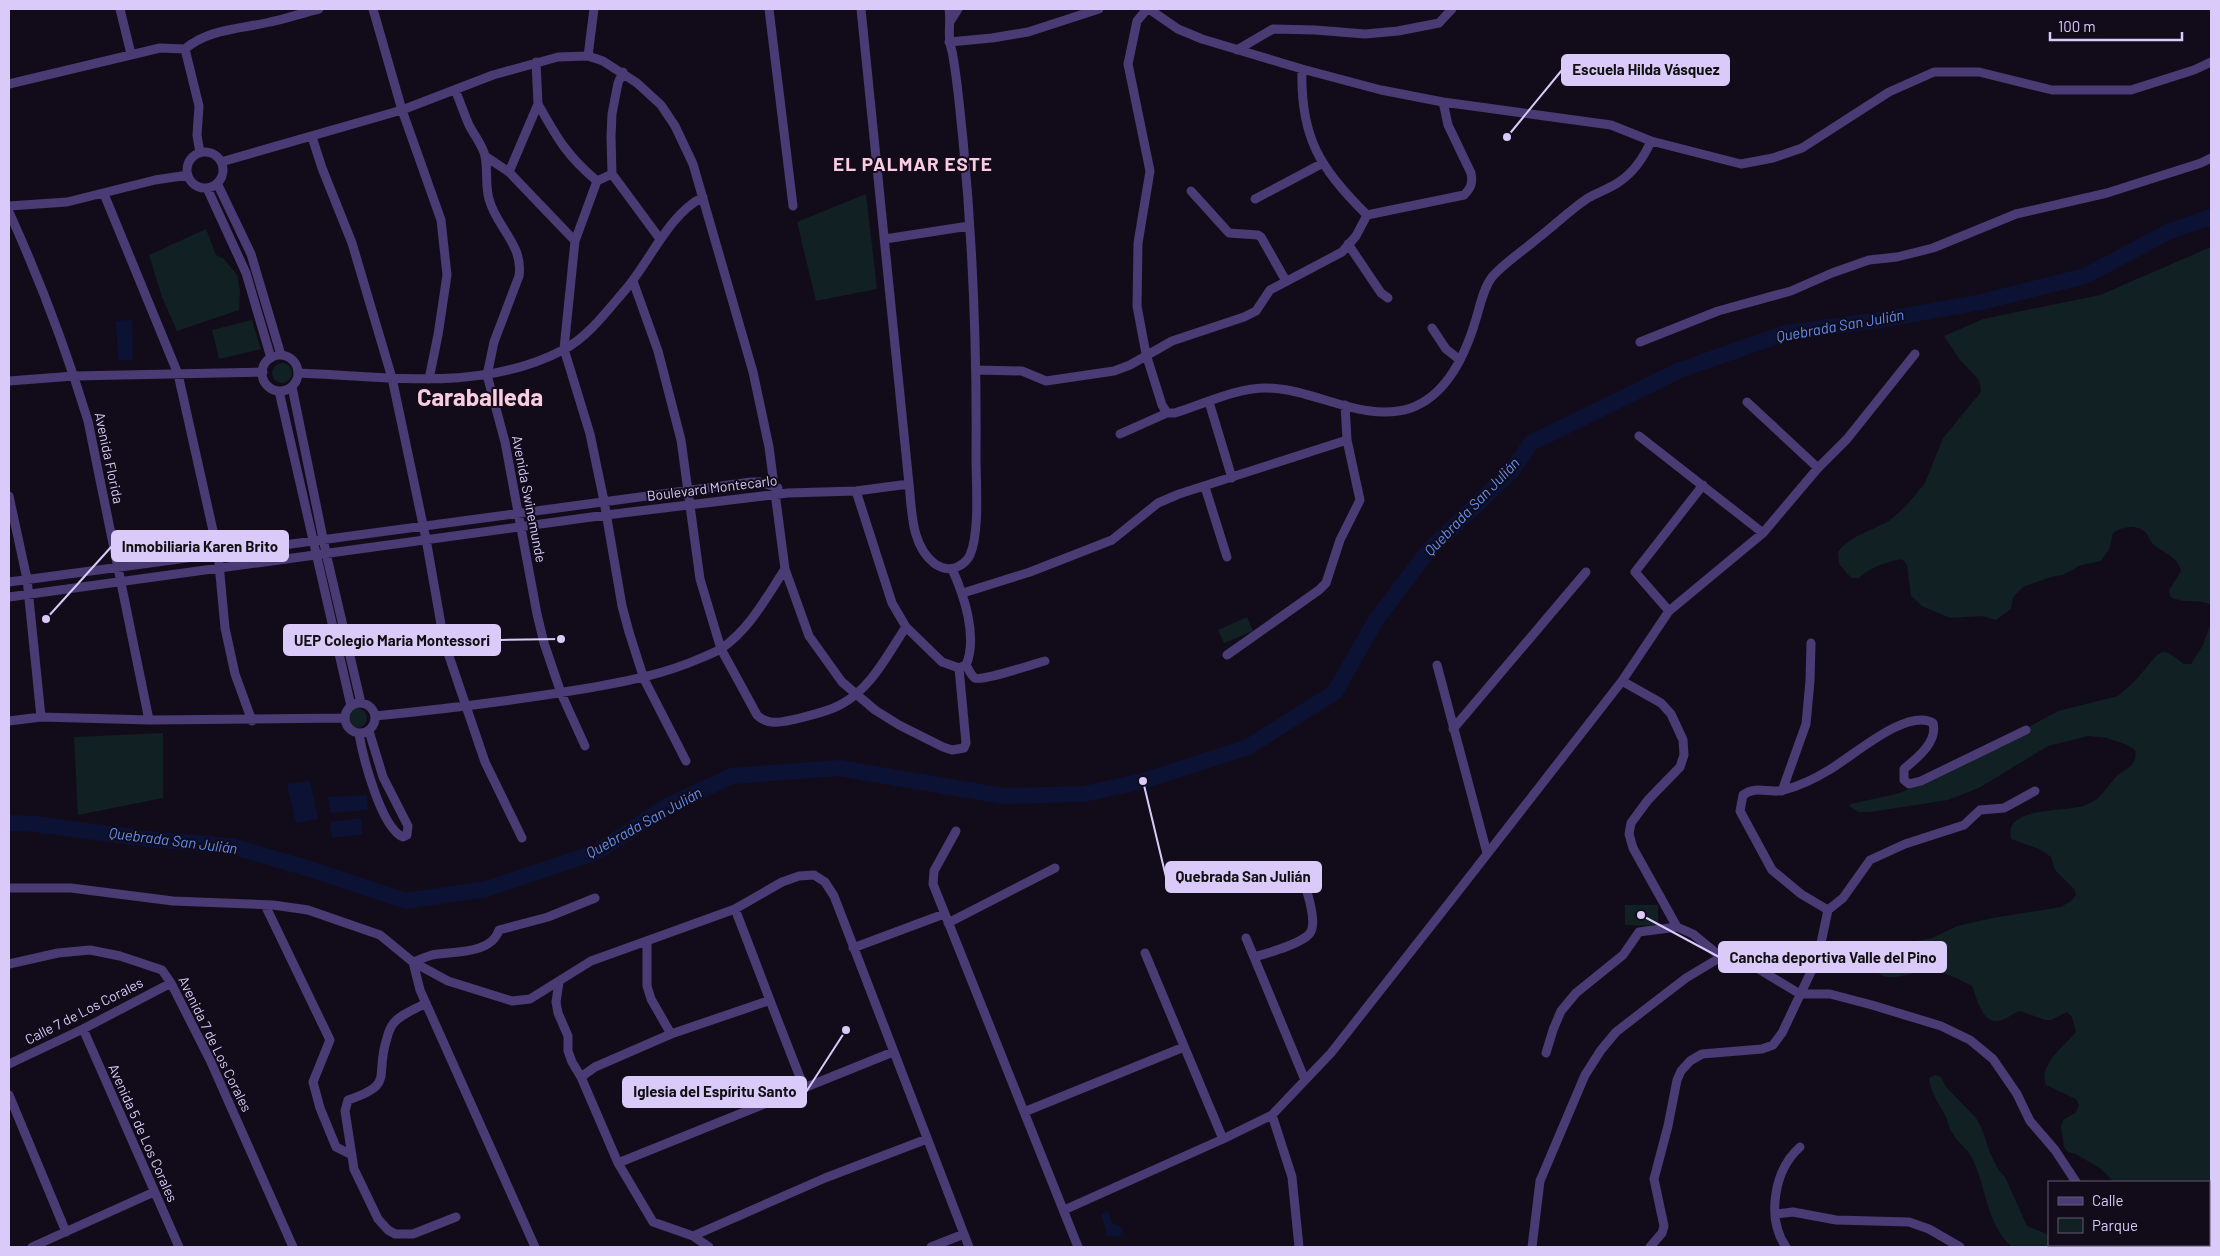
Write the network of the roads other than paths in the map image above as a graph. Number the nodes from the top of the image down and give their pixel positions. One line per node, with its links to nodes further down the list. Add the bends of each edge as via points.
1 (120, 9): 16 (street)
2 (319, 9): 14 (street, via 207,36)
3 (373, 9): 26 (street)
4 (594, 9): 17 (street)
5 (770, 9): 45 (street)
6 (861, 9): 49 (street)
7 (949, 9): 12 (street)
8 (958, 9): 12 (street)
9 (1100, 9): 13 (street, via 1028,32)
10 (1148, 9): 15 (street, via 1178,29); 59 (street, via 1137,22 1128,64 1150,172 1138,243 1137,306)
11 (1452, 9): 15 (street, via 1439,23 1398,31 1365,34 1273,29)
12 (951, 20): 13 (street)
13 (949, 42): 48 (street, via 963,140)
14 (185, 49): 16 (street, via 160,48); 29 (street, via 199,106 197,135)
15 (1237, 50): 20 (street)
16 (131, 54): 22 (street)
17 (588, 56): 18 (street); 21 (street)
18 (536, 62): 23 (street); 25 (street)
19 (2211, 62): 28 (street, via 2131,90 2052,90 1979,72 1934,72 1889,92 1802,148 1741,164)
20 (1302, 69): 24 (street); 33 (street, via 1301,96 1306,126)
21 (623, 72): 35 (street, via 612,114); 42 (street, via 661,105 675,126 693,164)
22 (9, 84)
23 (455, 90): 26 (street); 30 (street)
24 (1443, 102): 28 (street, via 1611,125); 47 (street, via 1448,125 1471,173 1470,188 1464,195 1451,199)
25 (538, 104): 34 (street); 37 (street, via 562,146)
26 (402, 110): 27 (street); 71 (street, via 440,220 447,275)
27 (312, 137): 32 (street); 70 (street, via 352,243)
28 (1651, 141): 63 (street, via 1643,159 1619,182 1589,197 1491,279)
29 (200, 154): 32 (street, via 212,154); 36 (street, via 190,162)
30 (485, 156): 34 (street); 68 (street, via 489,199 519,254 521,265)
31 (2211, 158): 57 (street, via 2107,193 2016,214 1933,248 1869,260 1791,291 1718,311)
32 (221, 162): 38 (street, via 223,170)
33 (1323, 163): 43 (street); 47 (street, via 1345,193)
34 (509, 172): 51 (street)
35 (612, 174): 37 (street); 50 (street)
36 (188, 175): 39 (street, via 199,187); 41 (street)
37 (597, 181): 51 (street)
38 (218, 184): 39 (street); 61 (street, via 257,269)
39 (207, 188): 62 (street, via 243,266)
40 (1190, 191): 54 (street, via 1229,233 1261,237)
41 (104, 194): 44 (street, via 67,202); 67 (street)
42 (703, 197): 50 (street, via 694,202); 88 (street, via 752,372)
43 (1255, 199)
44 (9, 206)
45 (794, 206)
46 (9, 212): 69 (street, Avenida Florida, via 37,273)
47 (1367, 215): 52 (street)
48 (969, 226): 49 (street); 64 (street)
49 (885, 238): 84 (street)
50 (660, 239): 53 (street)
51 (575, 241): 58 (street)
52 (1348, 244): 54 (street, via 1342,252 1324,263); 55 (street)
53 (633, 281): 58 (street, via 592,327); 87 (street, via 671,396)
54 (1286, 281): 59 (street, via 1270,290 1256,311 1185,336)
55 (1388, 298)
56 (1432, 328): 63 (street, via 1446,349)
57 (1640, 342)
58 (564, 349): 68 (street, via 523,366); 91 (street, via 585,412)
59 (1146, 354): 64 (street, via 1114,371 1046,381 1022,371); 78 (street)
60 (1915, 354): 82 (street, via 1847,439)
61 (281, 355): 62 (street); 66 (street, via 293,361)
62 (271, 358): 65 (street)
63 (1460, 360): 77 (street, via 1428,399 1412,407 1377,412)
64 (977, 370): 108 (street, via 973,542 962,565)
65 (263, 372): 67 (street); 74 (street, via 267,385)
66 (298, 373): 70 (street); 73 (street)
67 (178, 374): 69 (street); 101 (street)
68 (486, 375): 71 (street); 93 (street, Avenida Swinemunde, via 506,442)
69 (74, 376): 72 (street); 105 (street, Avenida Florida, via 88,421)
70 (392, 378): 71 (street); 95 (street)
71 (429, 379)
72 (9, 381)
73 (292, 387): 74 (street); 99 (street)
74 (279, 391): 100 (street)
75 (1209, 402): 77 (street, via 1248,390 1267,388); 78 (street); 83 (street)
76 (1747, 402): 82 (street)
77 (1345, 406): 81 (street)
78 (1166, 413): 79 (street)
79 (1120, 434)
80 (1639, 436): 85 (street)
81 (1347, 440): 83 (street); 120 (street, via 1360,500 1340,540 1326,583)
82 (1818, 468): 97 (street)
83 (1232, 478): 86 (street)
84 (909, 484): 89 (street, Boulevard Montecarlo); 108 (street, via 916,536 922,550 940,568)
85 (1703, 485): 97 (street); 116 (street, via 1635,572)
86 (1205, 487): 104 (street); 113 (street, via 1158,504 1112,540 1030,572)
87 (689, 489): 88 (street, Boulevard Montecarlo, via 760,482); 91 (street, Boulevard Montecarlo); 92 (street)
88 (775, 491): 89 (street, Boulevard Montecarlo); 92 (street, Boulevard Montecarlo); 107 (street)
89 (856, 491): 117 (street, via 885,587)
90 (9, 496): 110 (street)
91 (604, 500): 93 (street, Boulevard Montecarlo); 94 (street)
92 (692, 505): 94 (street, Boulevard Montecarlo); 119 (street, via 700,579)
93 (519, 514): 95 (street, Boulevard Montecarlo); 96 (street, Avenida Swinemunde)
94 (606, 515): 96 (street, Boulevard Montecarlo); 124 (street, via 622,606)
95 (423, 526): 98 (street); 99 (street, Boulevard Montecarlo)
96 (521, 527): 98 (street, Boulevard Montecarlo); 126 (street, Avenida Swinemunde, via 544,644)
97 (1763, 534): 116 (street)
98 (426, 539): 102 (street, Boulevard Montecarlo); 130 (street, via 442,630)
99 (324, 540): 100 (street, Boulevard Montecarlo); 102 (street)
100 (313, 541): 101 (street, Boulevard Montecarlo); 103 (street)
101 (218, 553): 105 (street, Boulevard Montecarlo); 106 (street)
102 (326, 553): 103 (street, Boulevard Montecarlo); 128 (street)
103 (315, 554): 106 (street, Boulevard Montecarlo); 129 (street)
104 (1227, 557)
105 (118, 567): 110 (street, Boulevard Montecarlo); 112 (street, Avenida Florida)
106 (220, 567): 112 (street, Boulevard Montecarlo); 136 (street, via 225,628 235,674)
107 (785, 569): 119 (street, via 749,622); 127 (street, via 810,636 835,674)
108 (952, 569): 113 (street)
109 (1586, 572): 137 (street)
110 (27, 579): 111 (street, Boulevard Montecarlo); 114 (street)
111 (9, 582)
112 (121, 582): 114 (street, Boulevard Montecarlo); 135 (street, Avenida Florida)
113 (963, 592): 123 (street, via 971,645)
114 (28, 594): 115 (street, Boulevard Montecarlo); 131 (street)
115 (9, 597)
116 (1669, 611): 125 (street)
117 (906, 627): 123 (street, via 942,662); 127 (street, via 867,685)
118 (1811, 643): 143 (street, via 1806,724)
119 (721, 649): 124 (street); 127 (street, via 764,722 780,722 820,713)
120 (1227, 655)
121 (1045, 661): 123 (street, via 976,678)
122 (1437, 665): 137 (street)
123 (963, 666): 127 (street, via 966,735 964,748 958,750 943,747 899,726)
124 (644, 679): 126 (street); 142 (street)
125 (1622, 682): 147 (street); 157 (street, via 1661,703 1671,714 1683,740 1684,755 1680,767 1638,812 1629,834 1633,848)
126 (561, 693): 130 (street); 141 (street, Avenida Swinemunde)
127 (855, 695)
128 (361, 703): 129 (street); 132 (street, via 370,707)
129 (351, 706): 133 (street)
130 (465, 707): 132 (street); 146 (street, via 485,762)
131 (41, 716): 134 (street); 135 (street)
132 (375, 716): 139 (street)
133 (344, 718): 136 (street); 140 (street, via 349,729)
134 (9, 720)
135 (149, 720): 136 (street)
136 (252, 721)
137 (1453, 729): 147 (street)
138 (2026, 730): 143 (street, via 1909,784 1904,780 1904,769 1921,754 1935,729 1928,720 1906,722 1829,770)
139 (369, 731): 140 (street); 140 (street, via 383,777 408,826 407,835 403,837 394,831 370,783)
140 (359, 734)
141 (585, 746)
142 (686, 761)
143 (1782, 791): 154 (street, via 1750,790 1743,795 1740,810 1772,870 1794,889)
144 (2035, 791): 154 (street, via 2004,808 1980,810 1964,825 1905,844 1870,860 1843,898)
145 (956, 831): 155 (street, via 934,871 933,884)
146 (522, 838)
147 (1486, 853): 178 (street, via 1337,1046)
148 (1299, 866): 163 (street, via 1313,914 1314,925 1310,934)
149 (1055, 868): 156 (street)
150 (9, 888): 152 (street, via 71,888 173,901)
151 (595, 898): 164 (street, via 499,930 497,937 486,945 431,955)
152 (265, 905): 164 (street, via 308,910 380,935); 186 (street, via 330,1040 313,1082 336,1147)
153 (735, 909): 159 (street); 160 (street, via 782,882 814,875 825,882 834,896); 169 (street)
154 (1828, 910): 168 (street, via 1818,957)
155 (944, 914): 156 (street); 160 (street)
156 (948, 923): 181 (street)
157 (1677, 927): 162 (street, via 1693,934); 175 (street, via 1639,932 1624,955 1576,993 1561,1011)
158 (1246, 938): 163 (street)
159 (646, 941): 166 (street, via 591,961); 172 (street, via 647,986)
160 (853, 948): 174 (street)
161 (1145, 954): 173 (street)
162 (1722, 957): 168 (street, via 1752,965); 205 (street, via 1654,1002 1616,1032 1601,1050 1585,1075 1540,1181)
163 (1254, 958): 178 (street)
164 (413, 962): 166 (street, via 448,980 512,1001 530,999); 170 (street)
165 (9, 964): 167 (street, Avenida 7 de Los Corales, via 90,950 162,970)
166 (559, 982): 177 (street, via 558,1013 568,1036 568,1051)
167 (171, 983): 171 (street, Calle 7 de Los Corales); 198 (street, Avenida 7 de Los Corales, via 210,1060)
168 (1800, 994): 188 (street, via 1830,994 1872,1005 1941,1026 1970,1040 1993,1059 2017,1094 2030,1121); 206 (street, via 1773,1045 1702,1054 1681,1071 1654,1179 1664,1226)
169 (768, 1001): 172 (street); 179 (street)
170 (426, 1003): 186 (street, via 394,1022 382,1054 382,1076 378,1086 369,1093 348,1100 345,1112); 199 (street)
171 (83, 1029): 176 (street, Calle 7 de Los Corales); 189 (street, Avenida 5 de Los Corales)
172 (671, 1034): 177 (street, via 595,1066)
173 (1184, 1046): 181 (street); 184 (street)
174 (893, 1052): 179 (street); 183 (street)
175 (1546, 1053)
176 (9, 1064)
177 (580, 1077): 187 (street)
178 (1305, 1080): 182 (street)
179 (804, 1087): 187 (street)
180 (9, 1095): 193 (street)
181 (1024, 1112): 190 (street)
182 (1272, 1115): 184 (street); 204 (street, via 1292,1177)
183 (927, 1139): 194 (street); 195 (street, via 825,1178)
184 (1223, 1139): 190 (street)
185 (1800, 1147): 191 (street, via 1790,1155 1783,1168)
186 (352, 1155): 192 (street, via 354,1170 378,1219 388,1230 395,1234 412,1234)
187 (618, 1163): 195 (street, via 653,1222)
188 (2075, 1181)
189 (154, 1192): 193 (street); 197 (street, Avenida 5 de Los Corales)
190 (1064, 1210): 203 (street)
191 (1774, 1214): 207 (street, via 1780,1239); 208 (street, via 1794,1212 1836,1220 1909,1222 1929,1229)
192 (456, 1216)
193 (66, 1232): 196 (street)
194 (964, 1234): 201 (street); 202 (street)
195 (693, 1236): 200 (street)
196 (32, 1247)
197 (179, 1247)
198 (293, 1247)
199 (535, 1247)
200 (709, 1247)
201 (931, 1247)
202 (969, 1247)
203 (1078, 1247)
204 (1299, 1247)
205 (1532, 1247)
206 (1650, 1247)
207 (1786, 1247)
208 (1960, 1247)

